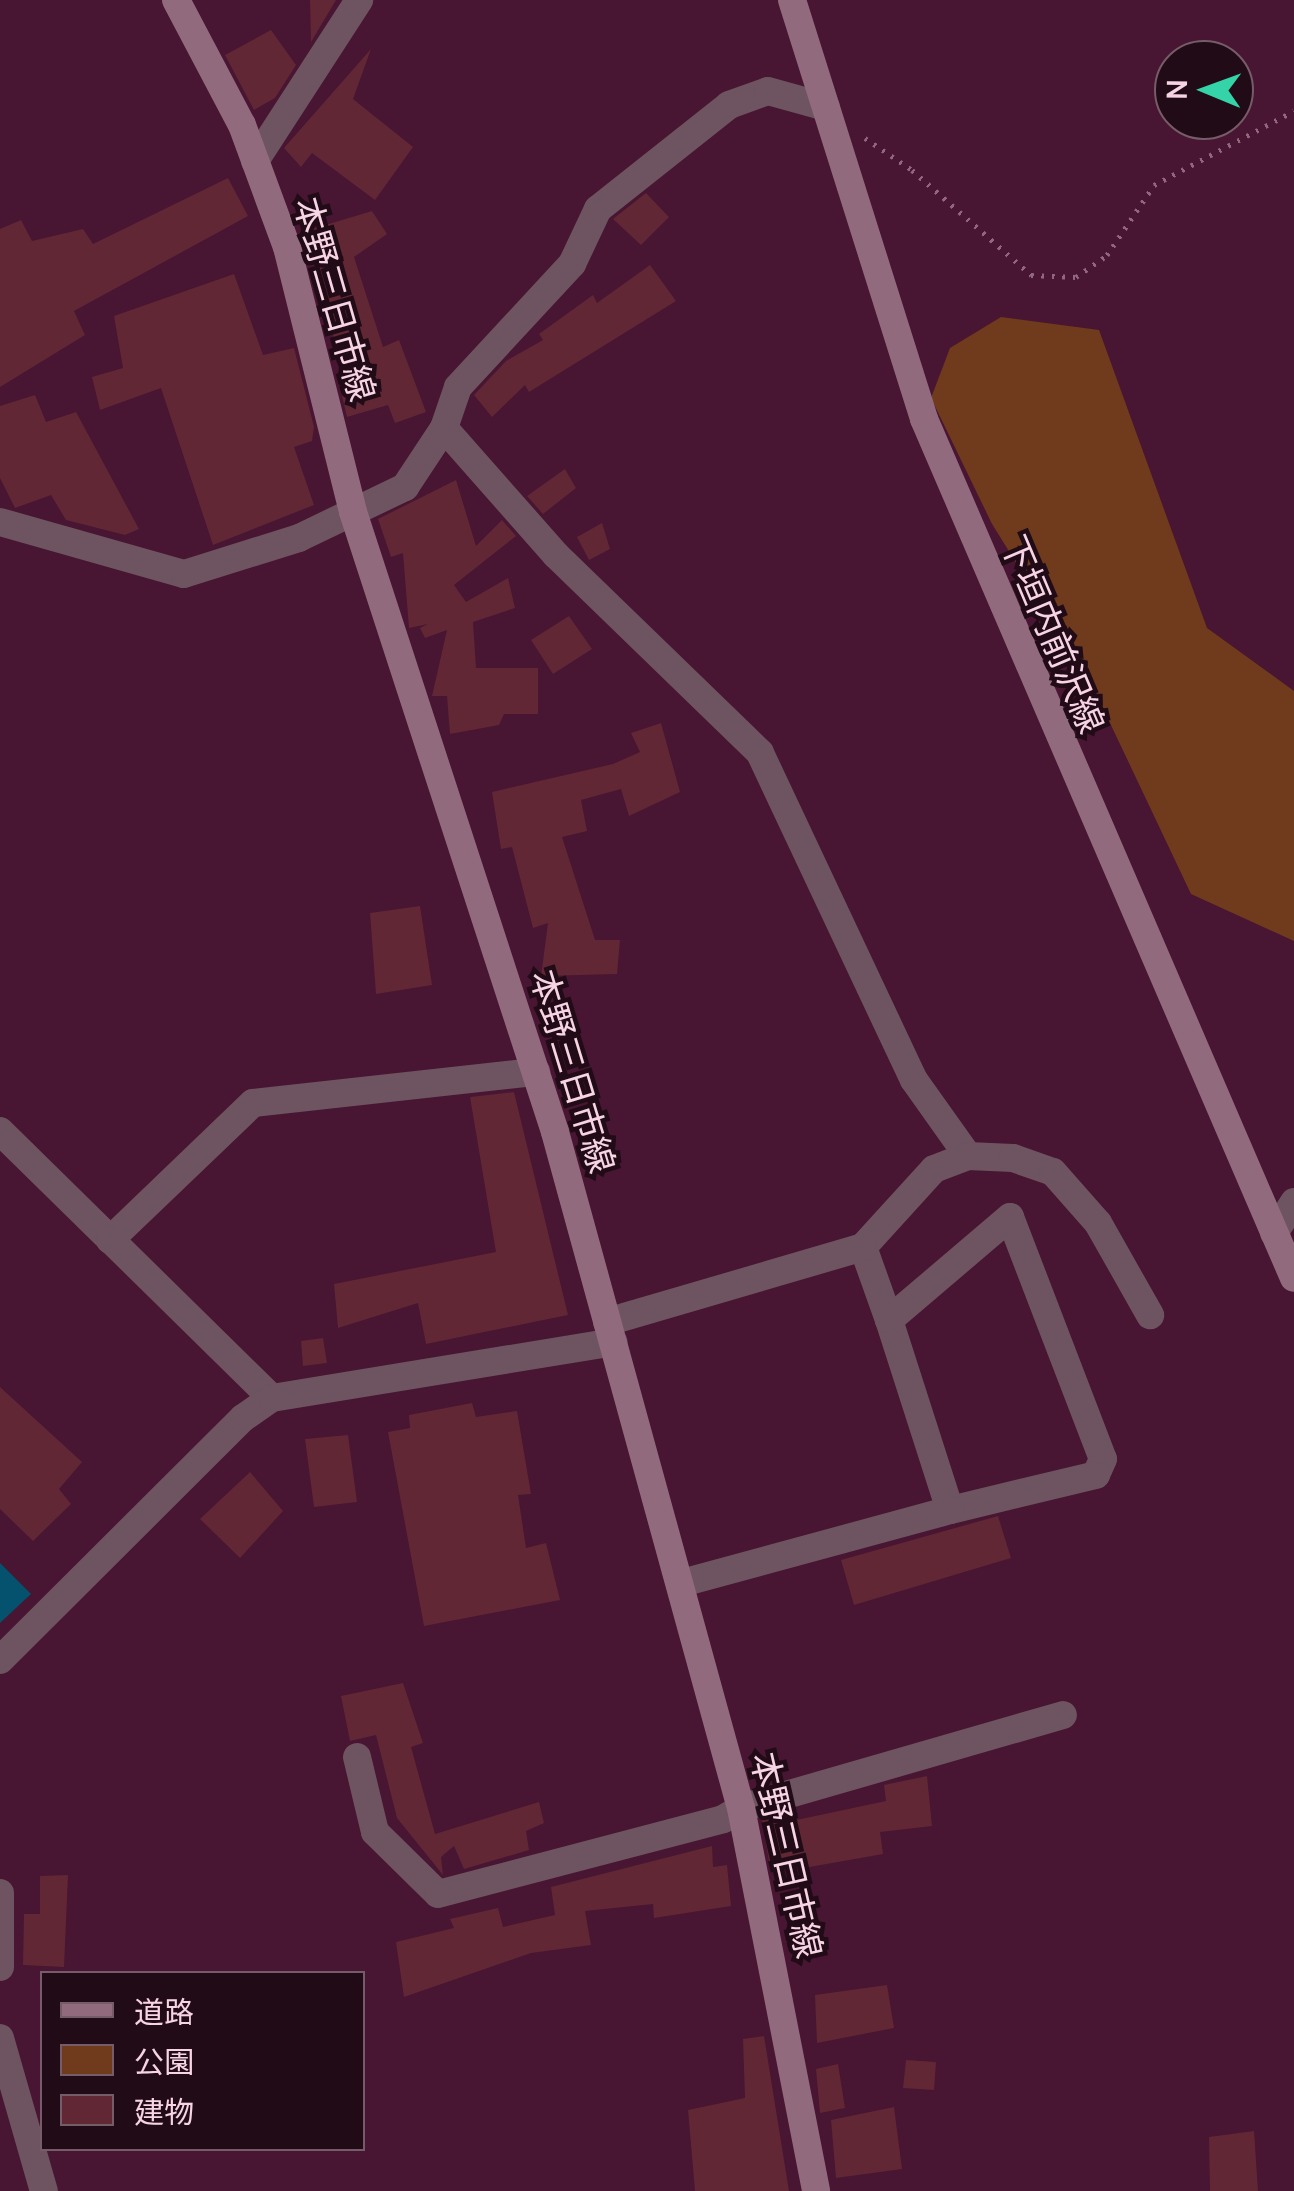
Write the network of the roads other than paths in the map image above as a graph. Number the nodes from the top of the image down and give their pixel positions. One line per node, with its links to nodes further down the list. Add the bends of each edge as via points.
1 (176, 0): 5 (main road, 本野三日市線)
2 (359, 0): 5 (street)
3 (792, 0): 4 (main road, 下垣内前沢線)
4 (826, 107): 6 (street, via 768,91 729,105 642,170 598,209 572,264 458,387); 13 (main road, 下垣内前沢線, via 924,418)
5 (255, 161): 7 (main road, 本野三日市線, via 287,247)
6 (444, 428): 7 (street, via 405,487); 11 (street, via 556,555 760,753 914,1080)
7 (353, 512): 8 (street, via 184,574); 9 (main road, 本野三日市線)
8 (0, 522)
9 (536, 1072): 14 (street, via 253,1103); 19 (main road, 本野三日市線)
10 (0, 1131): 14 (street)
11 (968, 1156): 15 (street, via 934,1170); 17 (street, via 1013,1158 1053,1172 1098,1223)
12 (1294, 1202): 13 (street)
13 (1274, 1234): 16 (main road, 下垣内前沢線)
14 (110, 1240): 20 (street)
15 (863, 1247): 18 (street); 19 (street)
16 (1294, 1278)
17 (1150, 1315)
18 (888, 1320): 21 (street); 21 (street, via 1010,1217 1103,1458 1096,1475)
19 (610, 1332): 20 (street); 22 (main road, 本野三日市線)
20 (272, 1398): 23 (street, via 243,1418)
21 (950, 1510): 22 (street)
22 (682, 1583): 26 (main road, 本野三日市線)
23 (0, 1660)
24 (1062, 1715): 26 (street)
25 (357, 1757): 26 (street, via 375,1832 438,1894 723,1819)
26 (741, 1808): 31 (main road, 本野三日市線)
27 (0, 1893): 28 (street)
28 (0, 1967)
29 (0, 2038): 30 (street)
30 (44, 2191)
31 (816, 2191)

